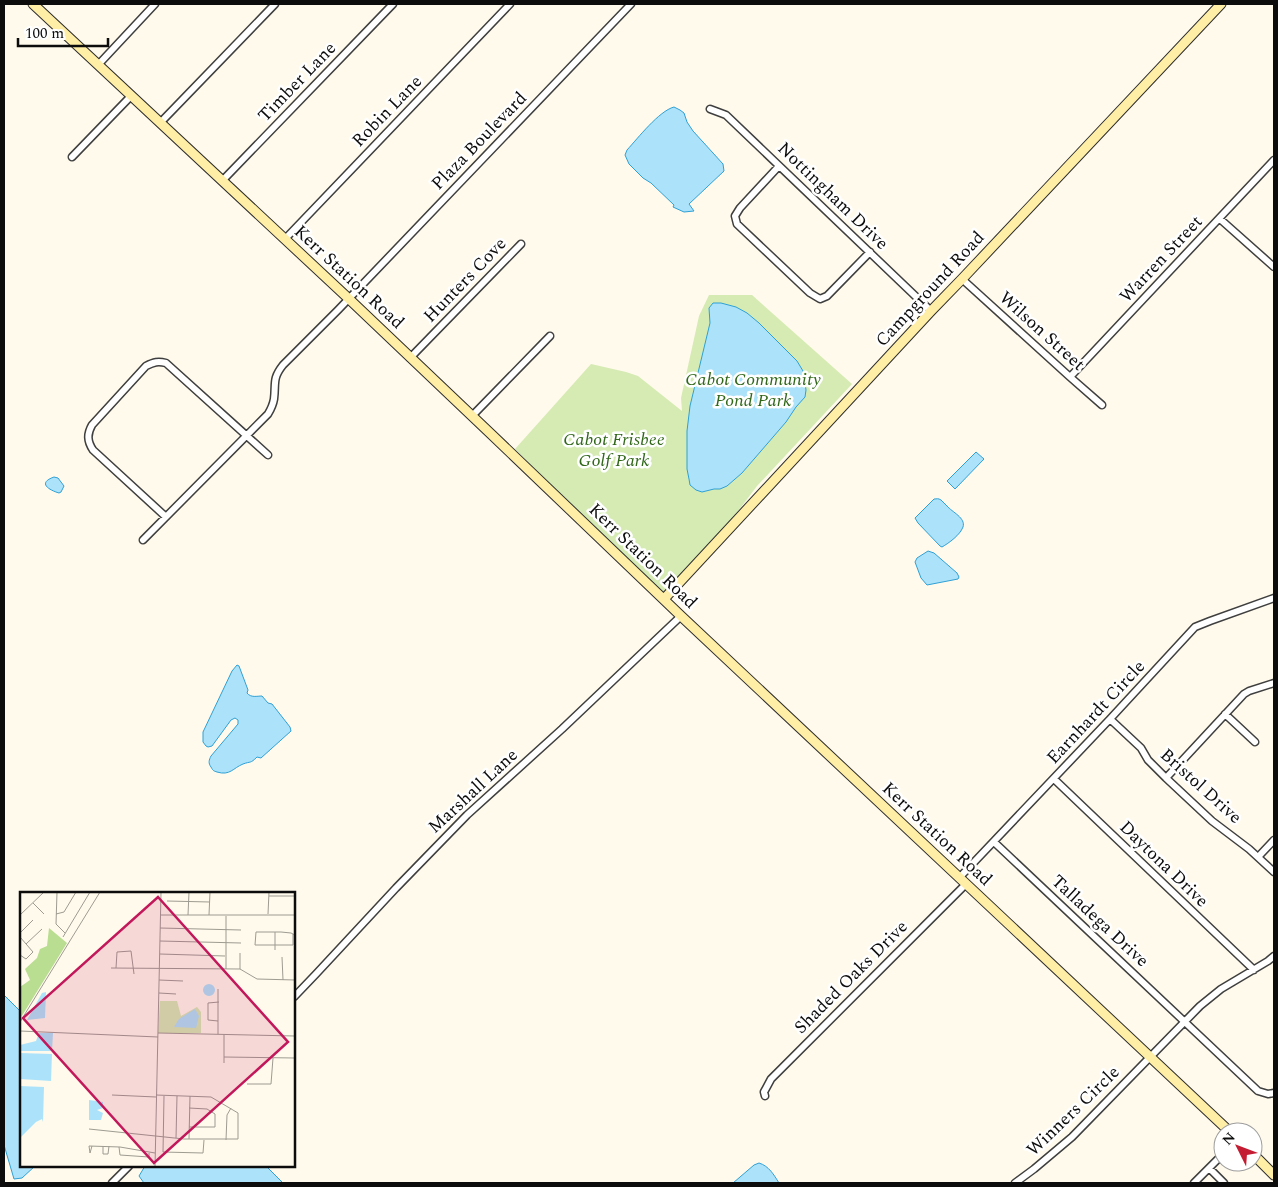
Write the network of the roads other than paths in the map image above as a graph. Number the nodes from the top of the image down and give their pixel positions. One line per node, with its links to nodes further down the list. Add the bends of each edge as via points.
1 (33, 4): 8 (street, Kerr Station Road)
2 (155, 4): 8 (street)
3 (275, 4): 11 (street)
4 (393, 4): 15 (street, Timber Lane)
5 (510, 4): 17 (street, Robin Lane)
6 (631, 4): 22 (street, Plaza Boulevard)
7 (1221, 4): 21 (street, Campground Road)
8 (98, 65): 9 (street, Kerr Station Road)
9 (131, 96): 11 (street, Kerr Station Road); 12 (street)
10 (710, 108): 14 (street, Nottingham Drive, via 726,115)
11 (160, 123): 15 (street, Kerr Station Road)
12 (72, 157)
13 (1274, 160): 16 (street, Warren Street)
14 (779, 166): 19 (street, Nottingham Drive); 19 (street, via 735,216 737,224 810,293 820,299 826,296)
15 (222, 181): 17 (street, Kerr Station Road)
16 (1220, 219): 20 (street); 26 (street, Warren Street)
17 (285, 239): 22 (street, Kerr Station Road)
18 (521, 244): 25 (street, Hunters Cove)
19 (870, 252): 23 (street, Nottingham Drive)
20 (1274, 267)
21 (962, 279): 23 (street, Campground Road); 26 (street, Wilson Street)
22 (348, 298): 25 (street, Kerr Station Road); 29 (street, Plaza Boulevard, via 283,365 275,379 273,406)
23 (931, 311): 34 (street, Campground Road)
24 (550, 336): 28 (street)
25 (410, 358): 28 (street, Kerr Station Road)
26 (1070, 377): 27 (street, Wilson Street)
27 (1102, 405)
28 (472, 416): 34 (street, Kerr Station Road)
29 (247, 436): 30 (street); 31 (street, Plaza Boulevard); 31 (street, via 166,363 159,361 146,366 92,425 88,439 93,450)
30 (268, 455)
31 (166, 517): 32 (street, Plaza Boulevard)
32 (143, 540)
33 (1274, 598): 38 (street, Earnhardt Circle, via 1195,627)
34 (664, 599): 35 (street, Kerr Station Road)
35 (681, 616): 46 (street, Kerr Station Road); 49 (street, Marshall Lane, via 467,815)
36 (1274, 683): 37 (street, via 1246,692)
37 (1225, 714): 39 (street); 40 (street)
38 (1110, 719): 40 (street, Bristol Drive, via 1141,748); 41 (street, Earnhardt Circle)
39 (1255, 742)
40 (1166, 778): 44 (street, Bristol Drive, via 1212,821)
41 (1054, 779): 43 (street, Earnhardt Circle); 48 (street, Daytona Drive)
42 (1274, 840): 44 (street)
43 (994, 842): 46 (street, Earnhardt Circle); 50 (street, Talladega Drive)
44 (1258, 857): 45 (street, Bristol Drive)
45 (1274, 872)
46 (962, 881): 51 (street, Kerr Station Road); 53 (street, Shaded Oaks Drive, via 770,1079)
47 (1274, 956): 48 (street)
48 (1254, 970): 50 (street, via 1221,989)
49 (295, 995)
50 (1185, 1021): 51 (street); 52 (street, Talladega Drive, via 1258,1091)
51 (1150, 1058): 54 (street, Kerr Station Road); 61 (street, Winners Circle, via 1072,1137)
52 (1274, 1094)
53 (765, 1096)
54 (1219, 1122)
55 (1213, 1164): 58 (street)
56 (1263, 1164): 59 (street)
57 (128, 1167): 60 (street)
58 (1209, 1168): 62 (street); 63 (street)
59 (1274, 1174)
60 (112, 1183)
61 (1015, 1183)
62 (1194, 1183)
63 (1224, 1183)

